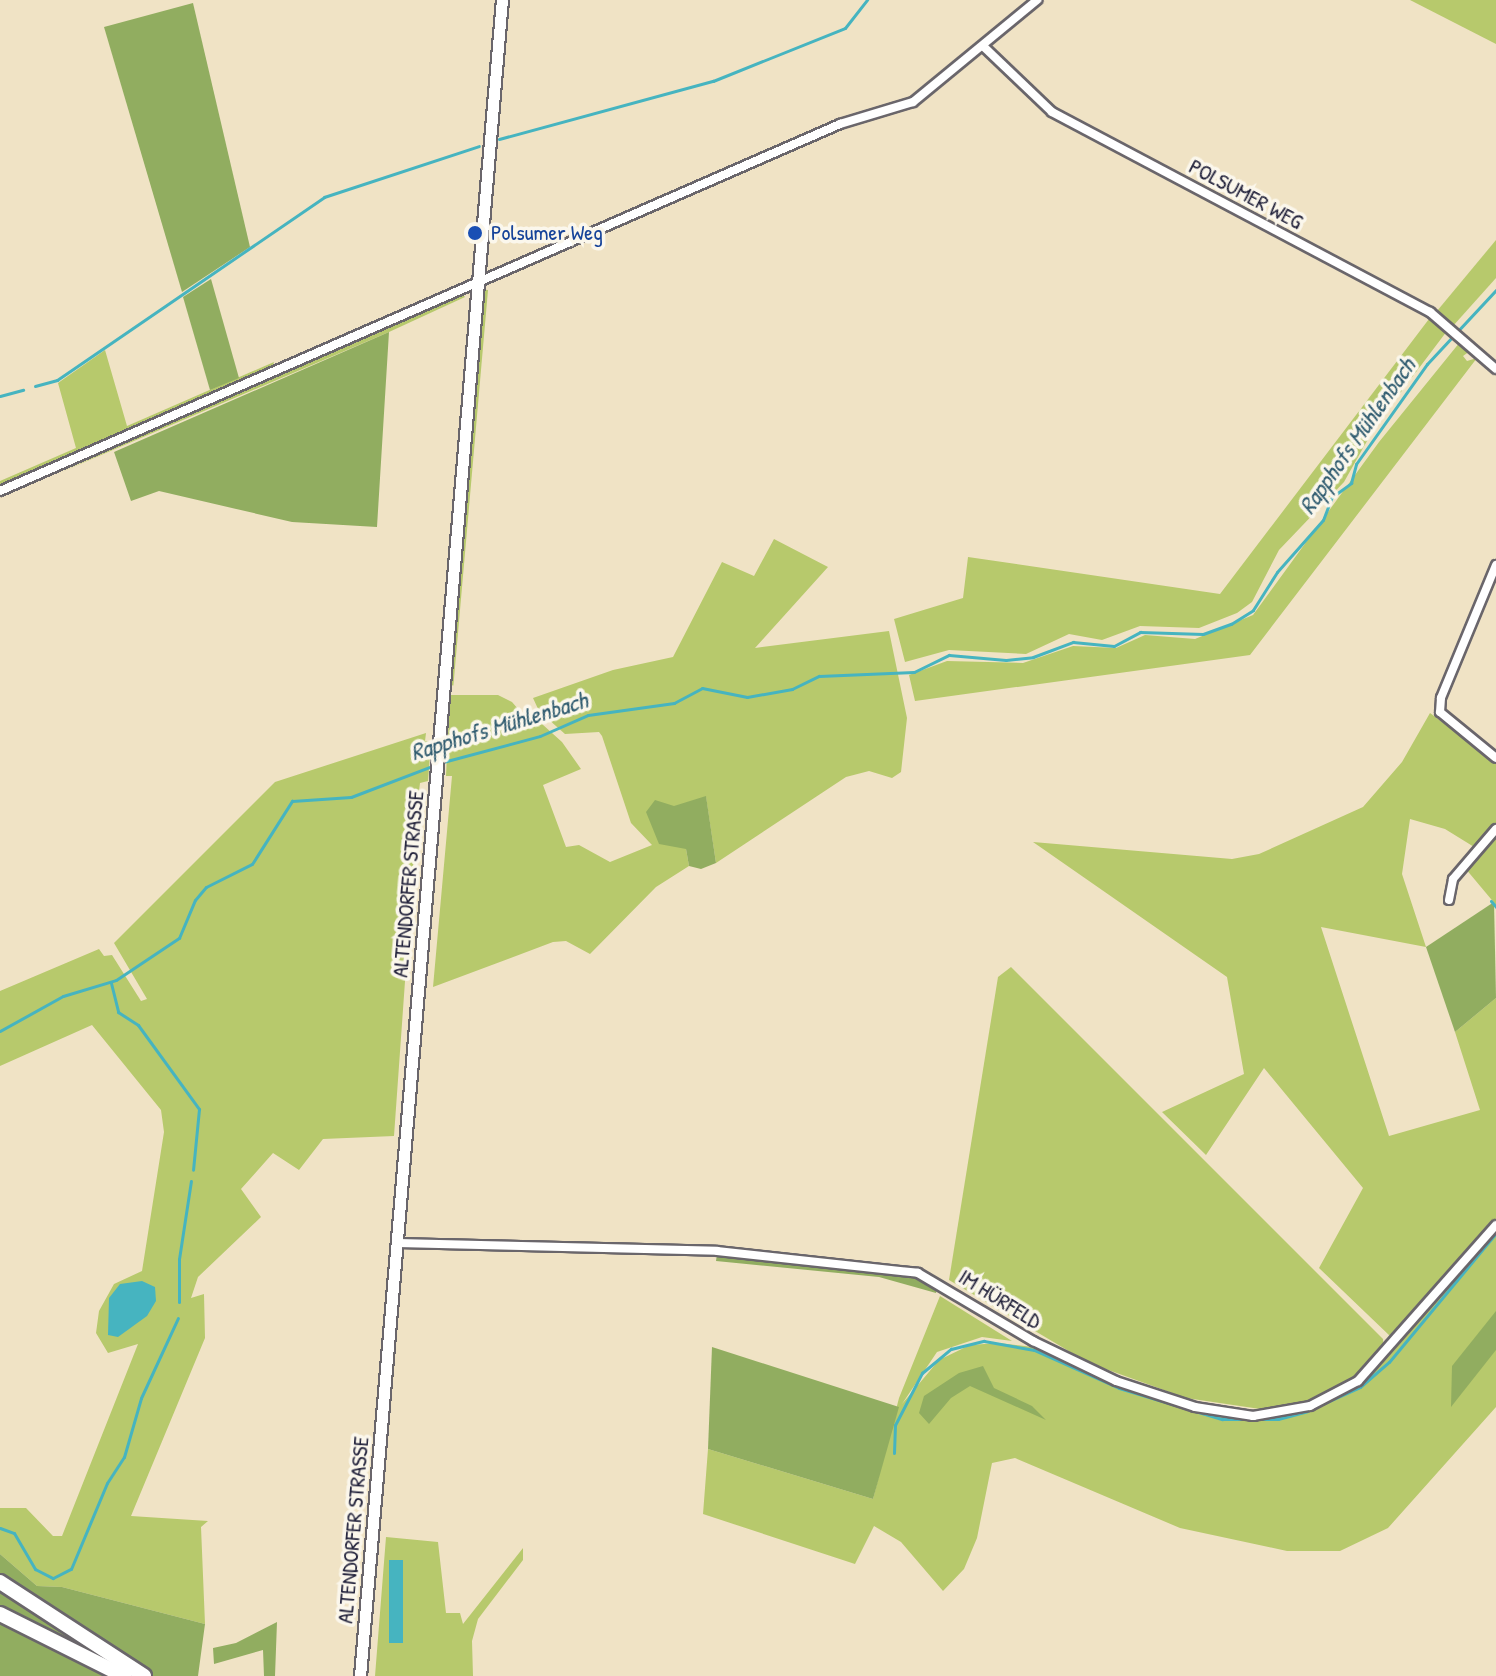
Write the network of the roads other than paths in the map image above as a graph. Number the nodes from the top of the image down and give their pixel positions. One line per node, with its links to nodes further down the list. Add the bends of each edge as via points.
1 (502, 0): 4 (street, ALTENDORFER STRASSE)
2 (1037, 0): 3 (street)
3 (983, 46): 4 (street, via 913,102 840,124); 5 (street, POLSUMER WEG, via 1052,112 1441,320)
4 (479, 281): 6 (street); 12 (street, ALTENDORFER STRASSE)
5 (1496, 369)
6 (0, 491)
7 (1496, 565): 8 (street, via 1441,698 1440,712)
8 (1496, 758)
9 (1496, 829): 10 (street, via 1453,879)
10 (1449, 900)
11 (1496, 1225): 12 (street, IM HÜRFELD, via 1358,1381 1310,1406 1253,1416 1181,1403 1116,1381 1033,1341 918,1273 717,1251)
12 (398, 1243): 17 (street, ALTENDORFER STRASSE)
13 (0, 1582): 16 (highway)
14 (0, 1614): 15 (highway)
15 (124, 1676)
16 (144, 1676)
17 (360, 1676)

